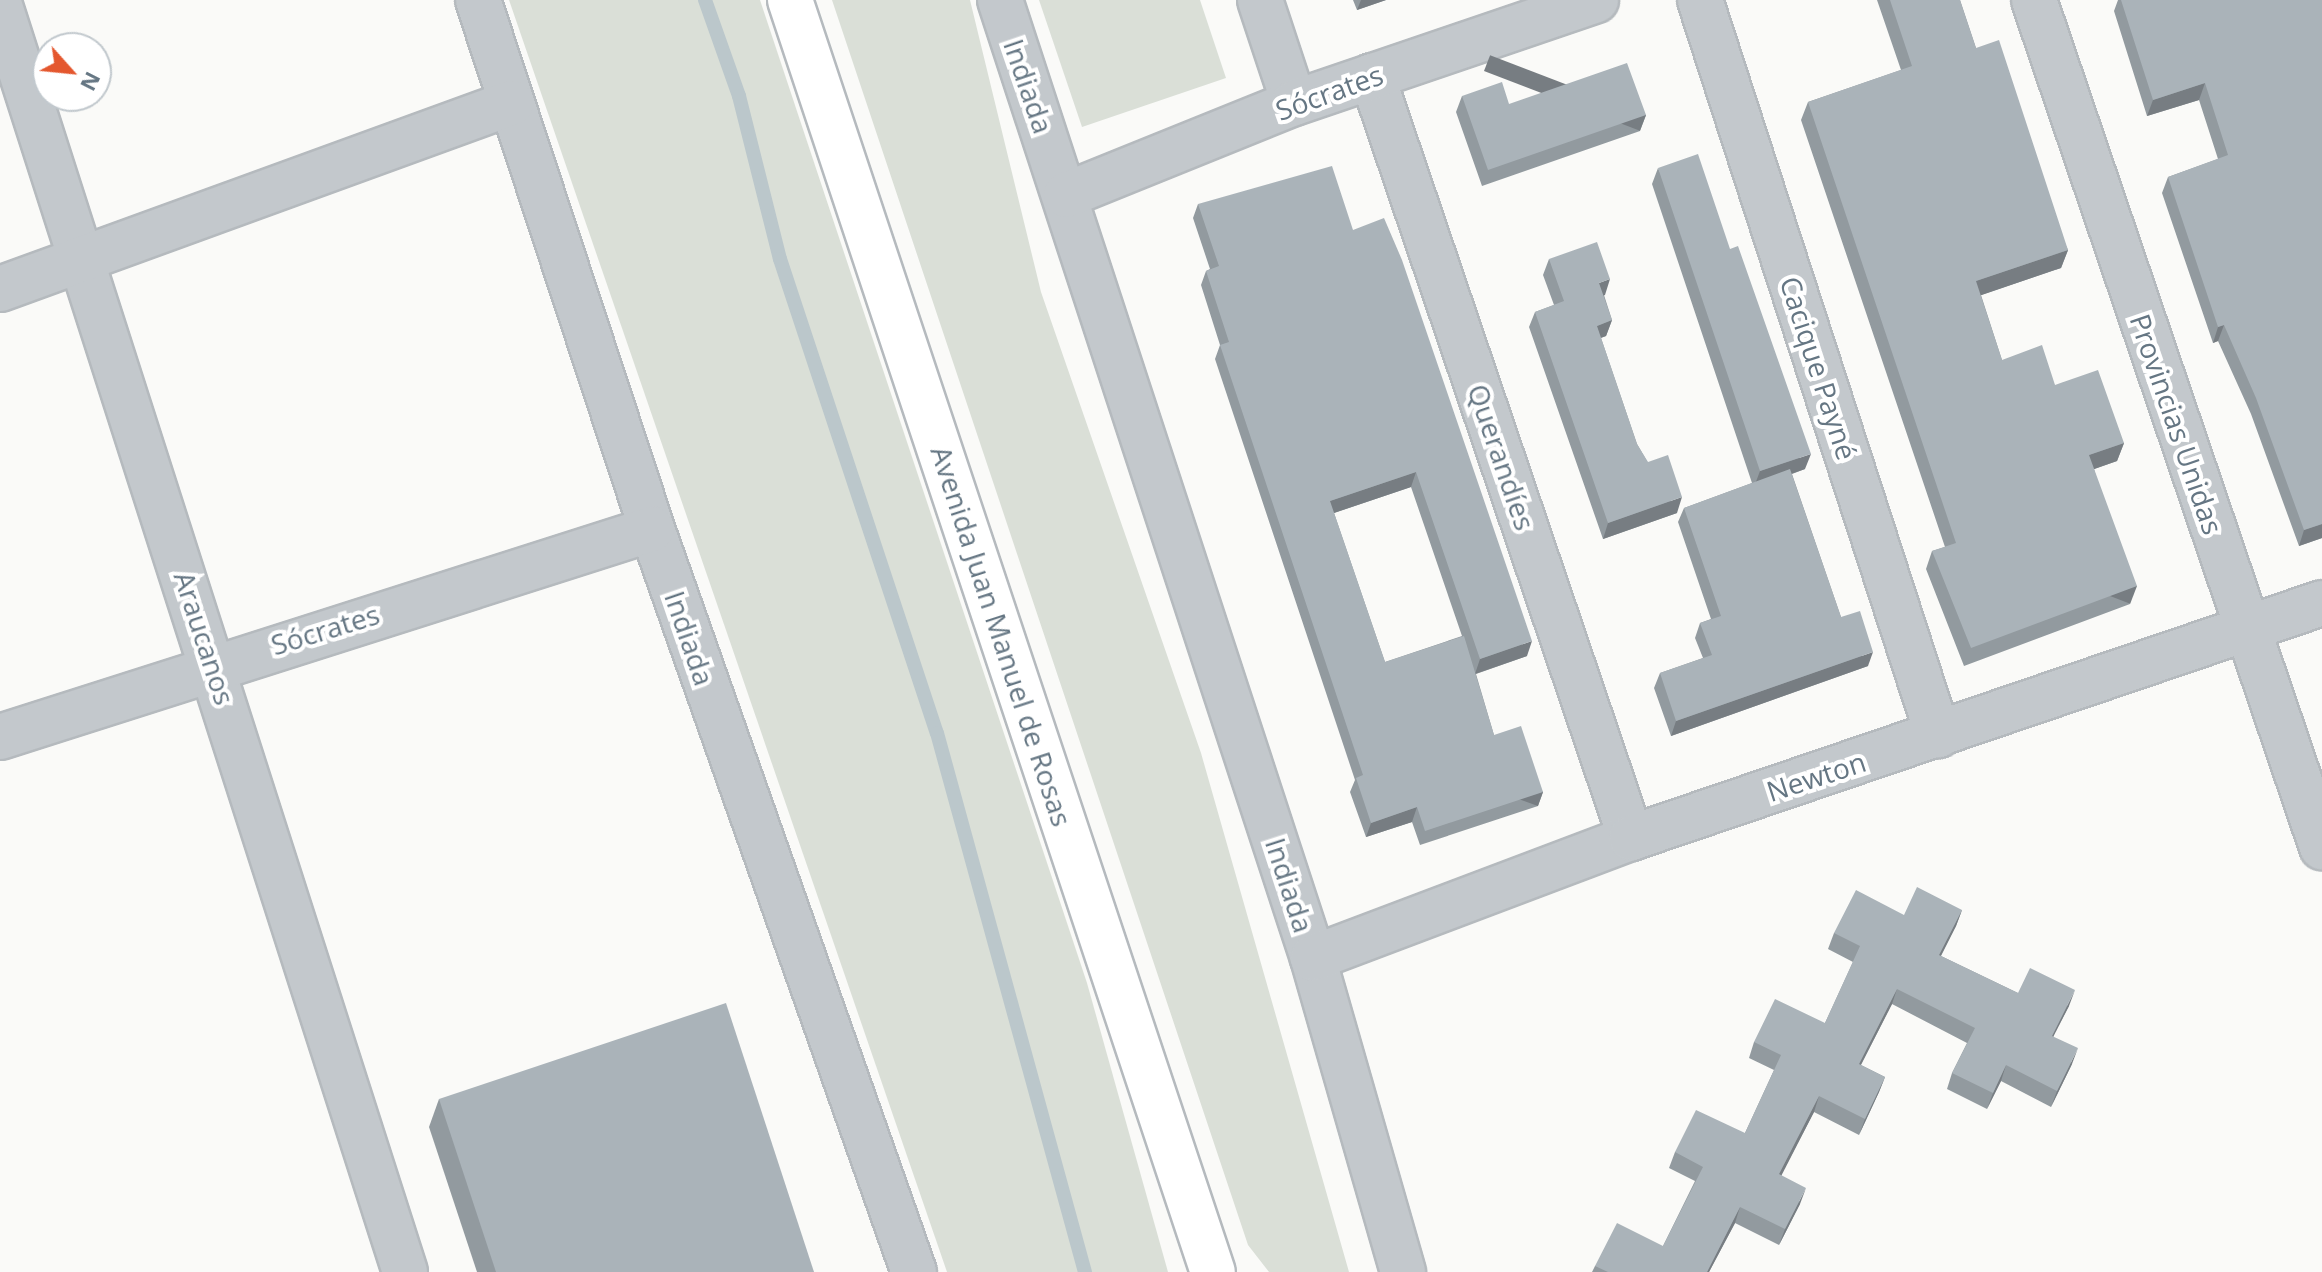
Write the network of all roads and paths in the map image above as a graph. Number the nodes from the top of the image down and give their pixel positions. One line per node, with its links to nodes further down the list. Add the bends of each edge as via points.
1 (478, 0): 10 (street, Indiada)
2 (790, 0): 26 (main road, Avenida Juan Manuel de Rosas)
3 (1000, 0): 12 (street, Indiada)
4 (1260, 0): 11 (street)
5 (1596, 0): 9 (street, Sócrates)
6 (1700, 0): 19 (street, Cacique Payné)
7 (2034, 0): 17 (street, Provincias Unidas)
8 (0, 6): 13 (street, Araucanos)
9 (1372, 76): 11 (street, Sócrates); 21 (street, Querandíes)
10 (511, 103): 13 (street); 15 (street, Indiada)
11 (1294, 103): 12 (street, Sócrates)
12 (1066, 195): 23 (street, Indiada)
13 (82, 259): 14 (street); 18 (street, Araucanos)
14 (0, 289)
15 (652, 529): 18 (street, Sócrates); 25 (street, Indiada)
16 (2322, 603): 17 (street, Newton)
17 (2246, 629): 19 (street, Newton); 22 (street, Provincias Unidas)
18 (214, 663): 20 (street, Sócrates); 24 (street, Araucanos)
19 (1938, 735): 21 (street, Newton)
20 (0, 737)
21 (1631, 838): 23 (street, Newton)
22 (2322, 847)
23 (1313, 958): 27 (street, Indiada)
24 (405, 1272)
25 (914, 1272)
26 (1213, 1272)
27 (1403, 1272)

